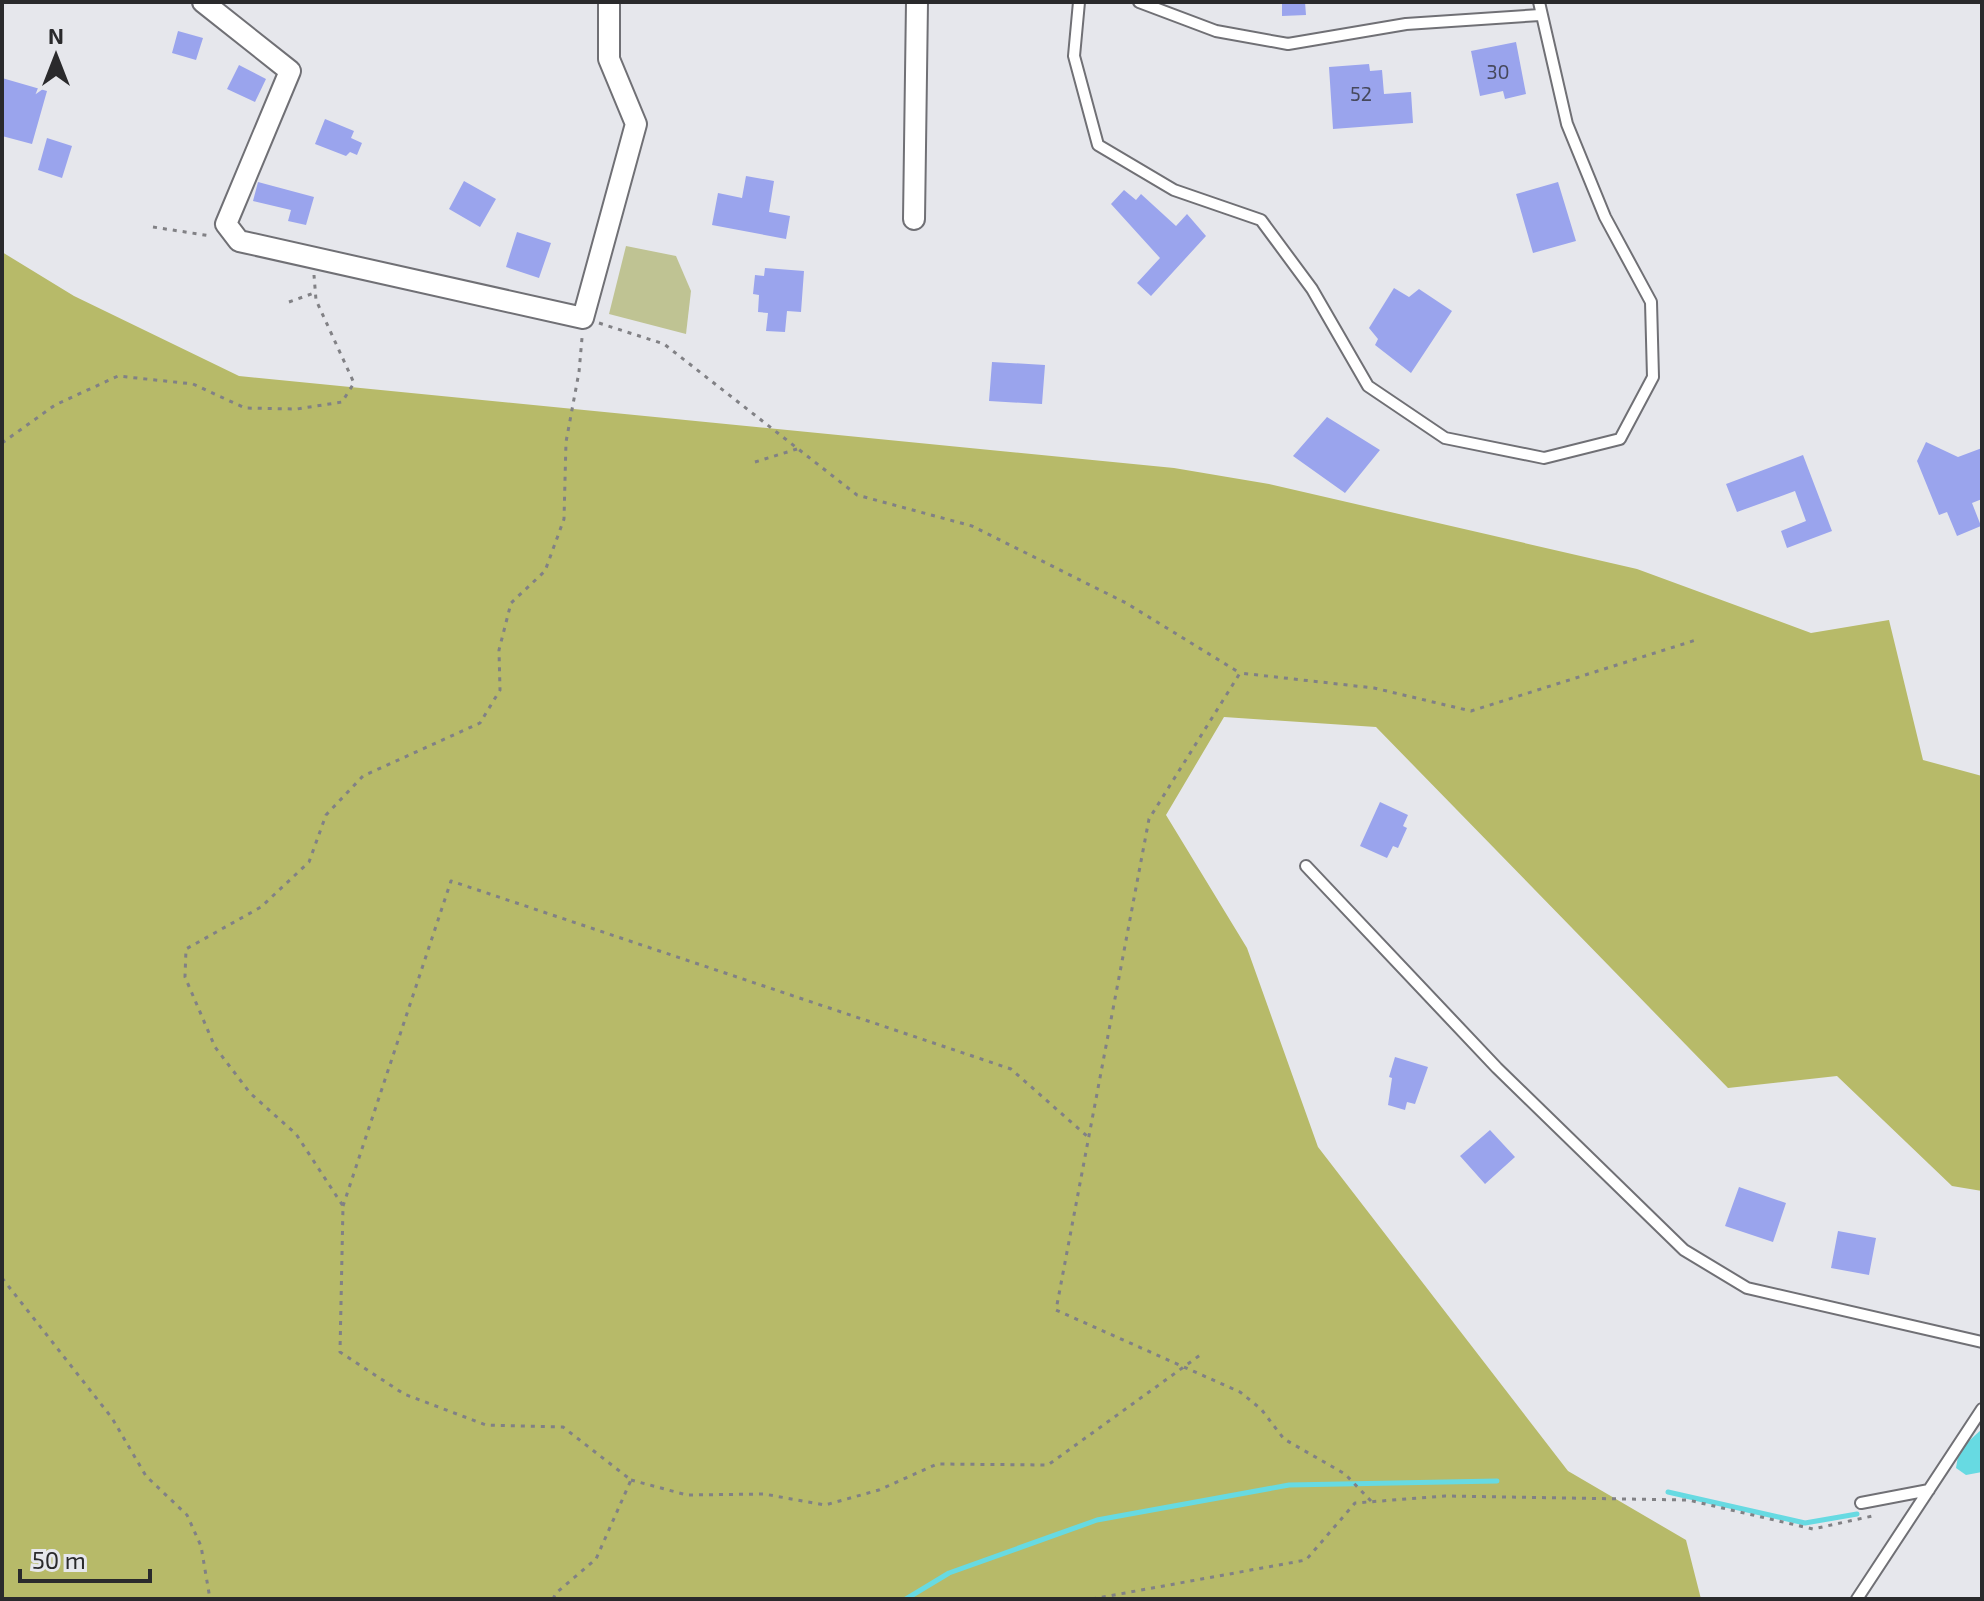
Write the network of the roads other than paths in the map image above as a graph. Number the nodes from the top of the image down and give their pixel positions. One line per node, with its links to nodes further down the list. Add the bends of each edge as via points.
1 (203, 2): 2 (street, via 290,71 226,224 239,241 583,318 636,124 609,59)
2 (609, 2)
3 (917, 2): 8 (street)
4 (1079, 2): 7 (lane, via 1074,56 1098,145 1174,190 1261,220 1312,289 1368,386 1445,438 1544,458 1620,439 1653,377 1651,302 1605,217 1567,124)
5 (1139, 2): 7 (lane, via 1216,31 1288,44 1406,24)
6 (1539, 2): 7 (lane)
7 (1540, 15)
8 (914, 219)
9 (1306, 866): 10 (lane, via 1497,1068 1684,1250 1747,1288)
10 (1982, 1342)
11 (1982, 1409): 12 (lane)
12 (1929, 1490): 13 (lane); 14 (lane)
13 (1861, 1503)
14 (1857, 1599)

